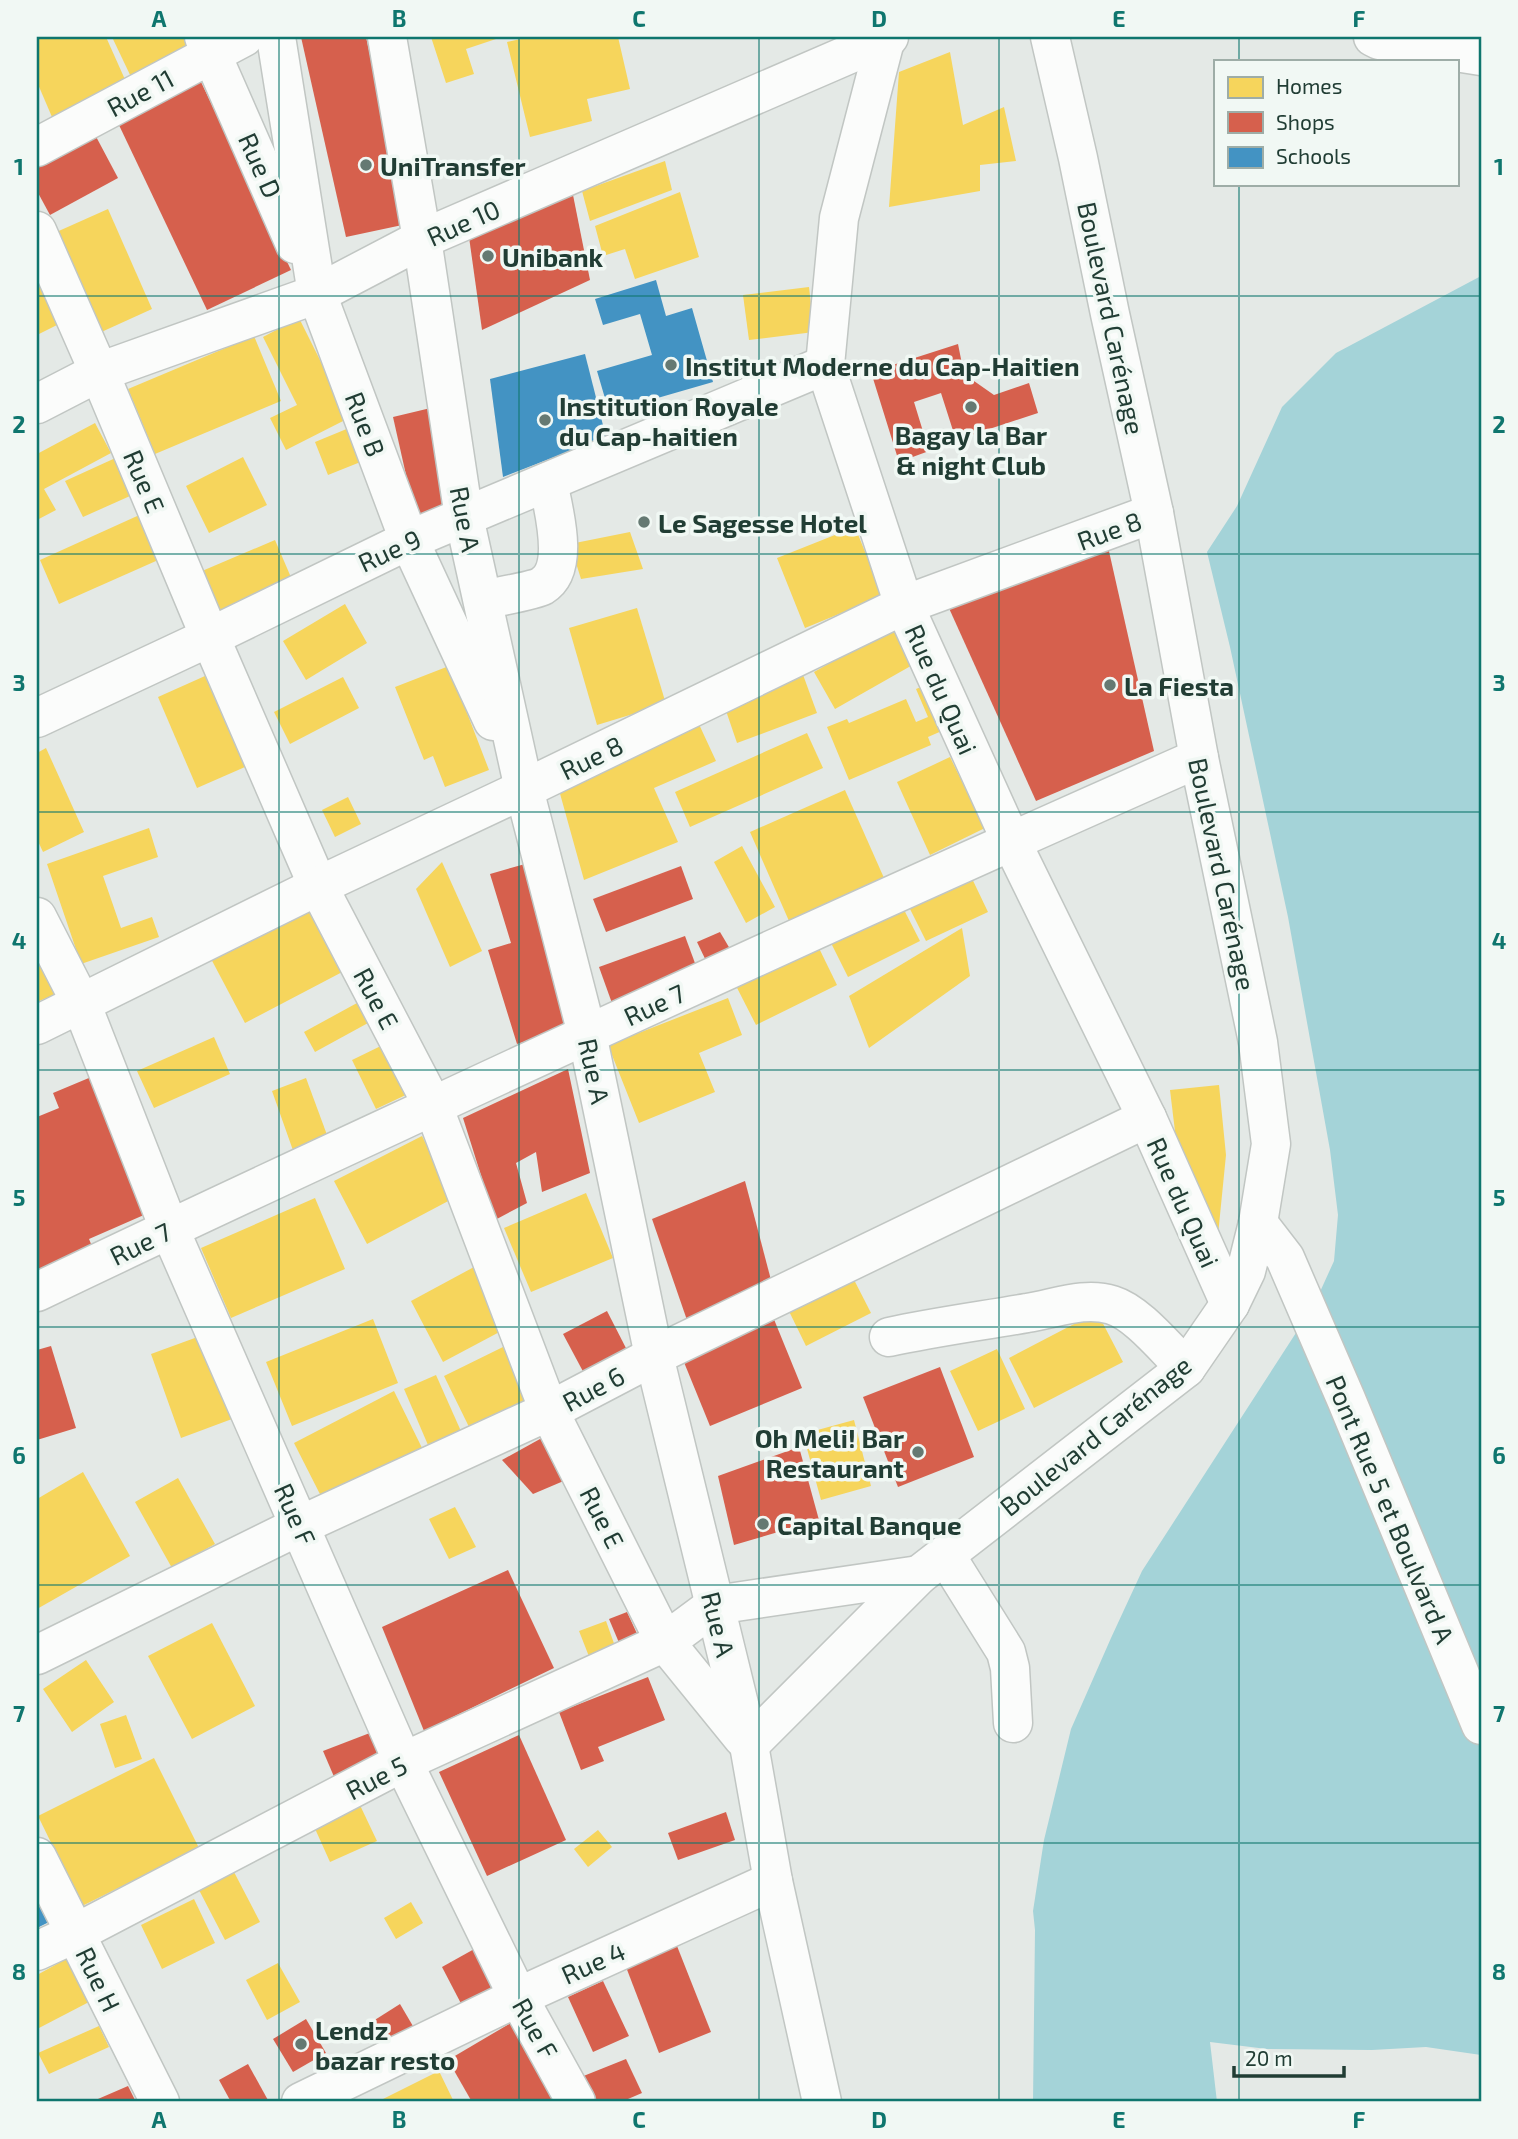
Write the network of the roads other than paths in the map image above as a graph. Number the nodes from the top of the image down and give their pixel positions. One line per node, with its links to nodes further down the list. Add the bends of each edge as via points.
1 (276, 37): 11 (street, Rue B)
2 (387, 37): 10 (street, Rue A)
3 (887, 37): 10 (street, Rue 10); 12 (street, Rue du Quai, via 839,218)
4 (1050, 37): 16 (street, Boulevard Carénage)
5 (1373, 37): 7 (street)
6 (220, 42): 8 (street, Rue 11); 11 (street, Rue D)
7 (1481, 56)
8 (37, 147)
9 (37, 231): 13 (street, Rue E)
10 (422, 239): 11 (street, Rue 10); 17 (street, Rue A)
11 (317, 294): 13 (street, Rue 10); 18 (street, Rue B)
12 (825, 365): 15 (street, Rue 9); 20 (street, Rue du Quai)
13 (99, 372): 14 (street, Rue 10); 21 (street, Rue E)
14 (37, 404)
15 (548, 482): 17 (street, Rue 9); 19 (street, via 558,561 551,576 541,586)
16 (1154, 513): 20 (street, Rue 8); 23 (street, Boulevard Carénage)
17 (464, 517): 18 (street, Rue 9); 19 (street, Rue A)
18 (410, 540): 21 (street, Rue 9); 24 (street, Rue B)
19 (483, 600): 24 (street, Rue A)
20 (904, 605): 24 (street, Rue 8); 25 (street, Rue du Quai)
21 (210, 637): 22 (street, Rue 9); 26 (street, Rue E)
22 (37, 718)
23 (1199, 758): 25 (street, Rue 7); 33 (street, Boulevard Carénage, via 1258,1042 1270,1144)
24 (524, 789): 26 (street, Rue 8); 30 (street, Rue A)
25 (1011, 841): 30 (street, Rue 7); 32 (street, Rue du Quai)
26 (318, 886): 28 (street, Rue 8); 31 (street, Rue E)
27 (37, 916): 28 (street, Rue F)
28 (80, 1003): 29 (street, Rue 8); 34 (street, Rue F)
29 (37, 1024)
30 (587, 1034): 31 (street, Rue 7); 38 (street, Rue A)
31 (433, 1106): 34 (street, Rue 7); 40 (street, Rue E)
32 (1147, 1118): 36 (street, Rue du Quai); 38 (street, Rue 6)
33 (1258, 1223): 36 (street, Boulevard Carénage, via 1246,1271); 47 (street, Pont Rue 5 et Boulvard A, via 1285,1258)
34 (169, 1228): 35 (street, Rue 7); 41 (street, Rue F)
35 (37, 1292)
36 (1230, 1304): 39 (street, Boulevard Carénage)
37 (889, 1337): 39 (street, via 1081,1302 1112,1305 1134,1318)
38 (654, 1356): 40 (street, Rue 6); 43 (street, Rue A)
39 (1185, 1368): 42 (street, Boulevard Carénage)
40 (549, 1411): 41 (street, Rue 6); 44 (street, Rue E)
41 (301, 1525): 45 (street, Rue 6); 49 (street, Rue F)
42 (933, 1565): 43 (street, Boulevard Carénage); 46 (street, via 1006,1652); 48 (street, Boulevard Carénage)
43 (715, 1605): 44 (street, Rue 5); 48 (street, Rue A)
44 (665, 1642): 48 (street, Rue E); 49 (street, Rue 5)
45 (37, 1655)
46 (1013, 1723)
47 (1481, 1725)
48 (749, 1745): 51 (street, Rue A)
49 (403, 1762): 52 (street, Rue 5); 54 (street, Rue F)
50 (37, 1857): 52 (street, Rue H)
51 (773, 1881): 54 (street, Rue 4); 58 (street, Rue A)
52 (76, 1933): 53 (street, Rue 5); 55 (street, Rue H)
53 (37, 1951)
54 (518, 1997): 56 (street, Rue 4); 57 (street, Rue F)
55 (160, 2102)
56 (301, 2102)
57 (576, 2102)
58 (822, 2102)

